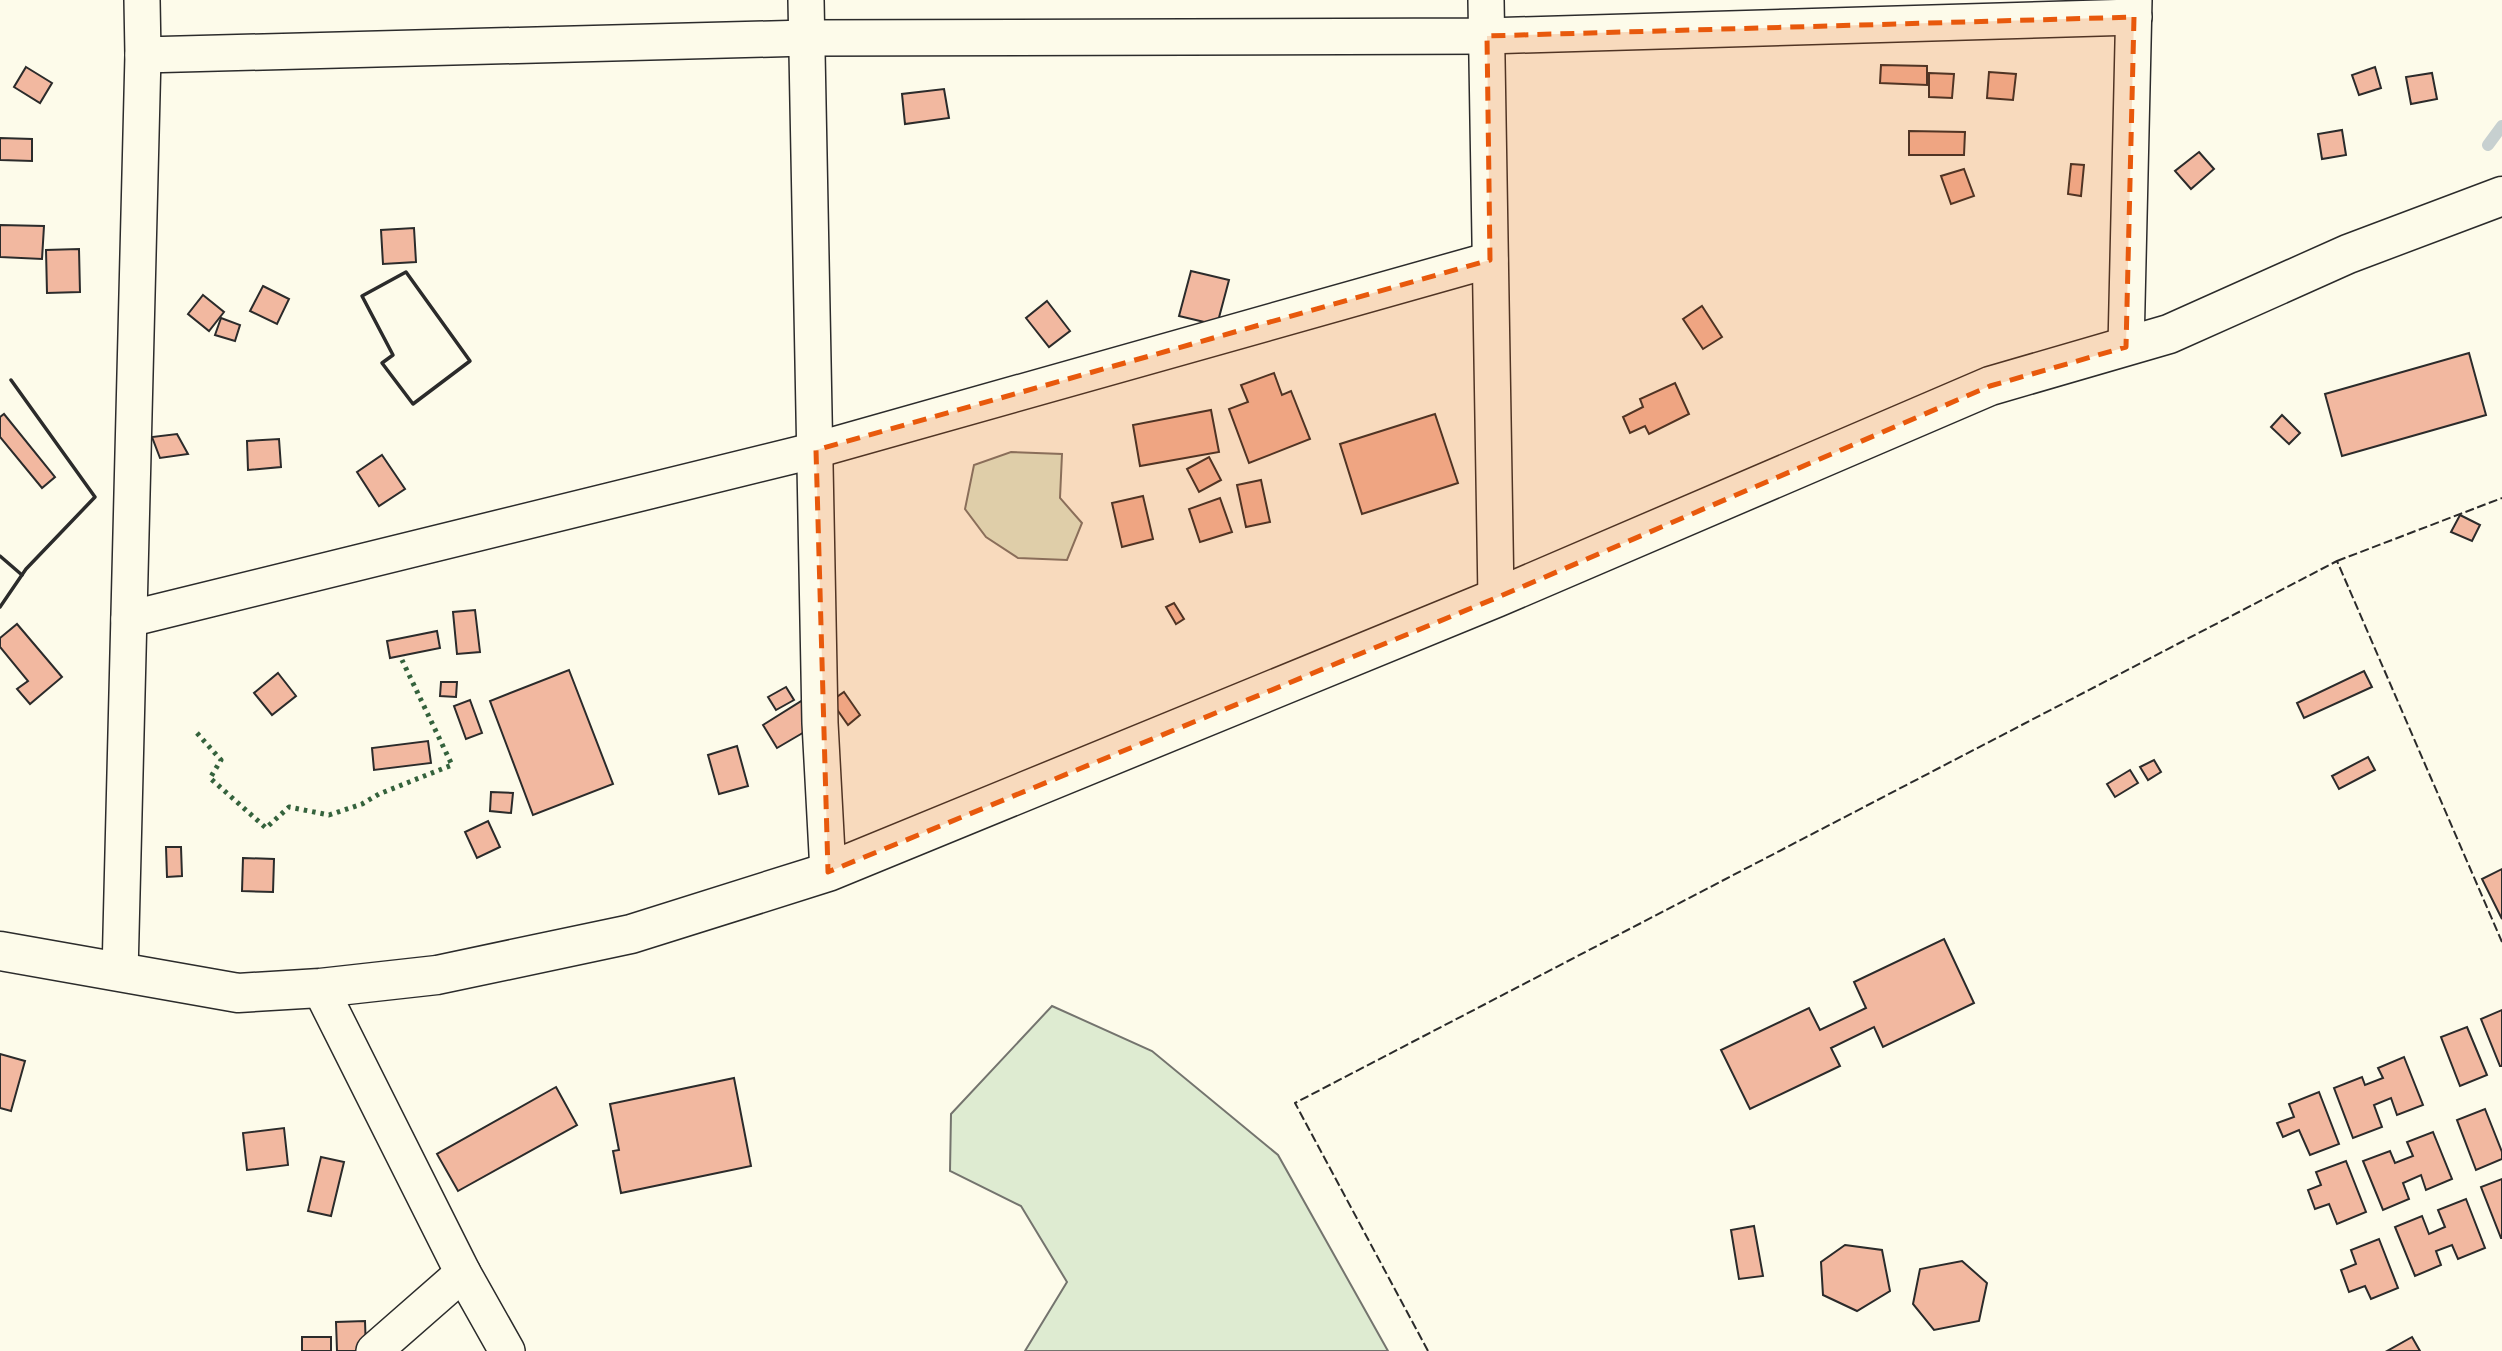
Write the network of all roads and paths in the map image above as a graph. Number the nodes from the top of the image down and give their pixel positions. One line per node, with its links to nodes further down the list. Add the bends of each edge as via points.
1 (142, 0): 7 (street)
2 (806, 0): 6 (street)
3 (1486, 0): 5 (street)
4 (2134, 8): 5 (street); 10 (street)
5 (1487, 36): 6 (street); 9 (street)
6 (807, 38): 7 (street); 11 (street)
7 (142, 55): 13 (street)
8 (2502, 196): 10 (street, via 2348,254 2169,334)
9 (1490, 260): 11 (street); 12 (street)
10 (2126, 347): 12 (street, via 1990,386)
11 (816, 450): 13 (street); 14 (street, via 820,723)
12 (1496, 598): 14 (street)
13 (129, 619): 16 (street)
14 (828, 872): 17 (street, via 631,934 437,975)
15 (0, 951): 16 (street)
16 (120, 973): 17 (street, via 238,993)
17 (320, 988): 18 (street)
18 (463, 1273): 19 (street); 20 (street)
19 (374, 1351)
20 (507, 1351)

